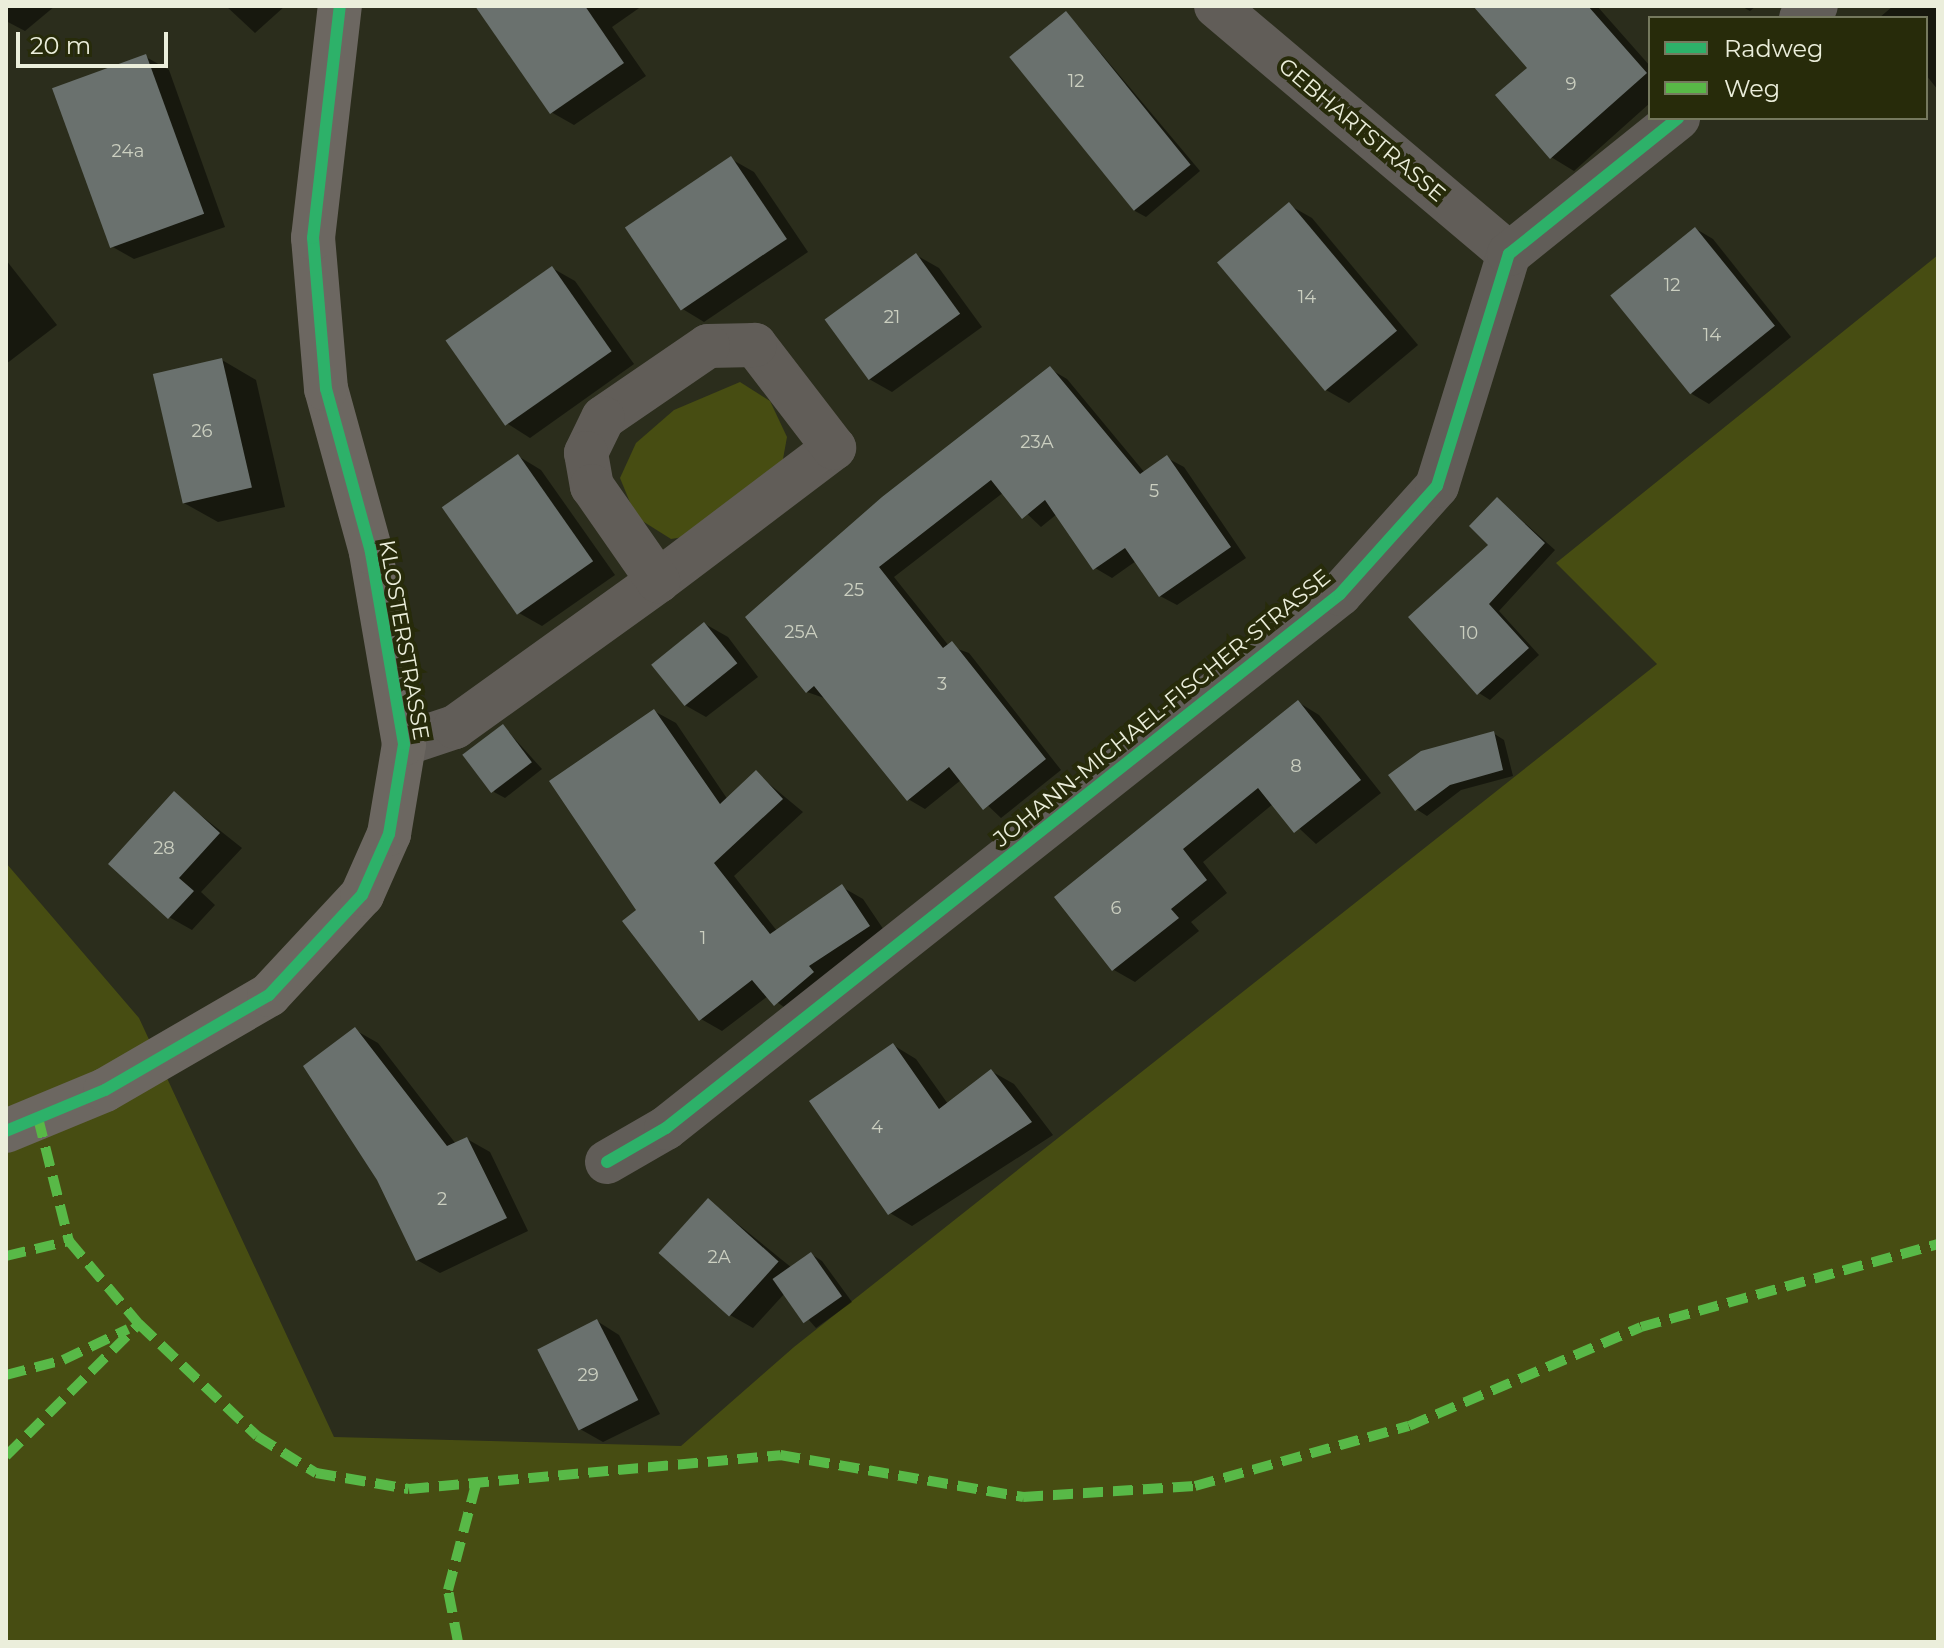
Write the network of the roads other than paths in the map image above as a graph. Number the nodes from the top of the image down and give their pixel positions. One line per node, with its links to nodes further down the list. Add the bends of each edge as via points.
1 (340, 6): 6 (main road, KLOSTERSTRASSE, via 313,238 326,389 371,552)
2 (1216, 6): 4 (street, GEBHARTSTRASSE)
3 (1676, 120): 4 (street)
4 (1509, 254): 8 (street, JOHANN-MICHAEL-FISCHER-STRASSE, via 1437,486 1340,594 666,1128)
5 (658, 581): 5 (street, KLOSTERSTRASSE, via 592,486 586,453 603,418 708,346 755,345 834,448); 6 (street, KLOSTERSTRASSE, via 455,727)
6 (404, 744): 7 (main road, KLOSTERSTRASSE, via 389,834 362,895 317,949 269,995 204,1036 105,1090)
7 (6, 1131)
8 (607, 1162)

